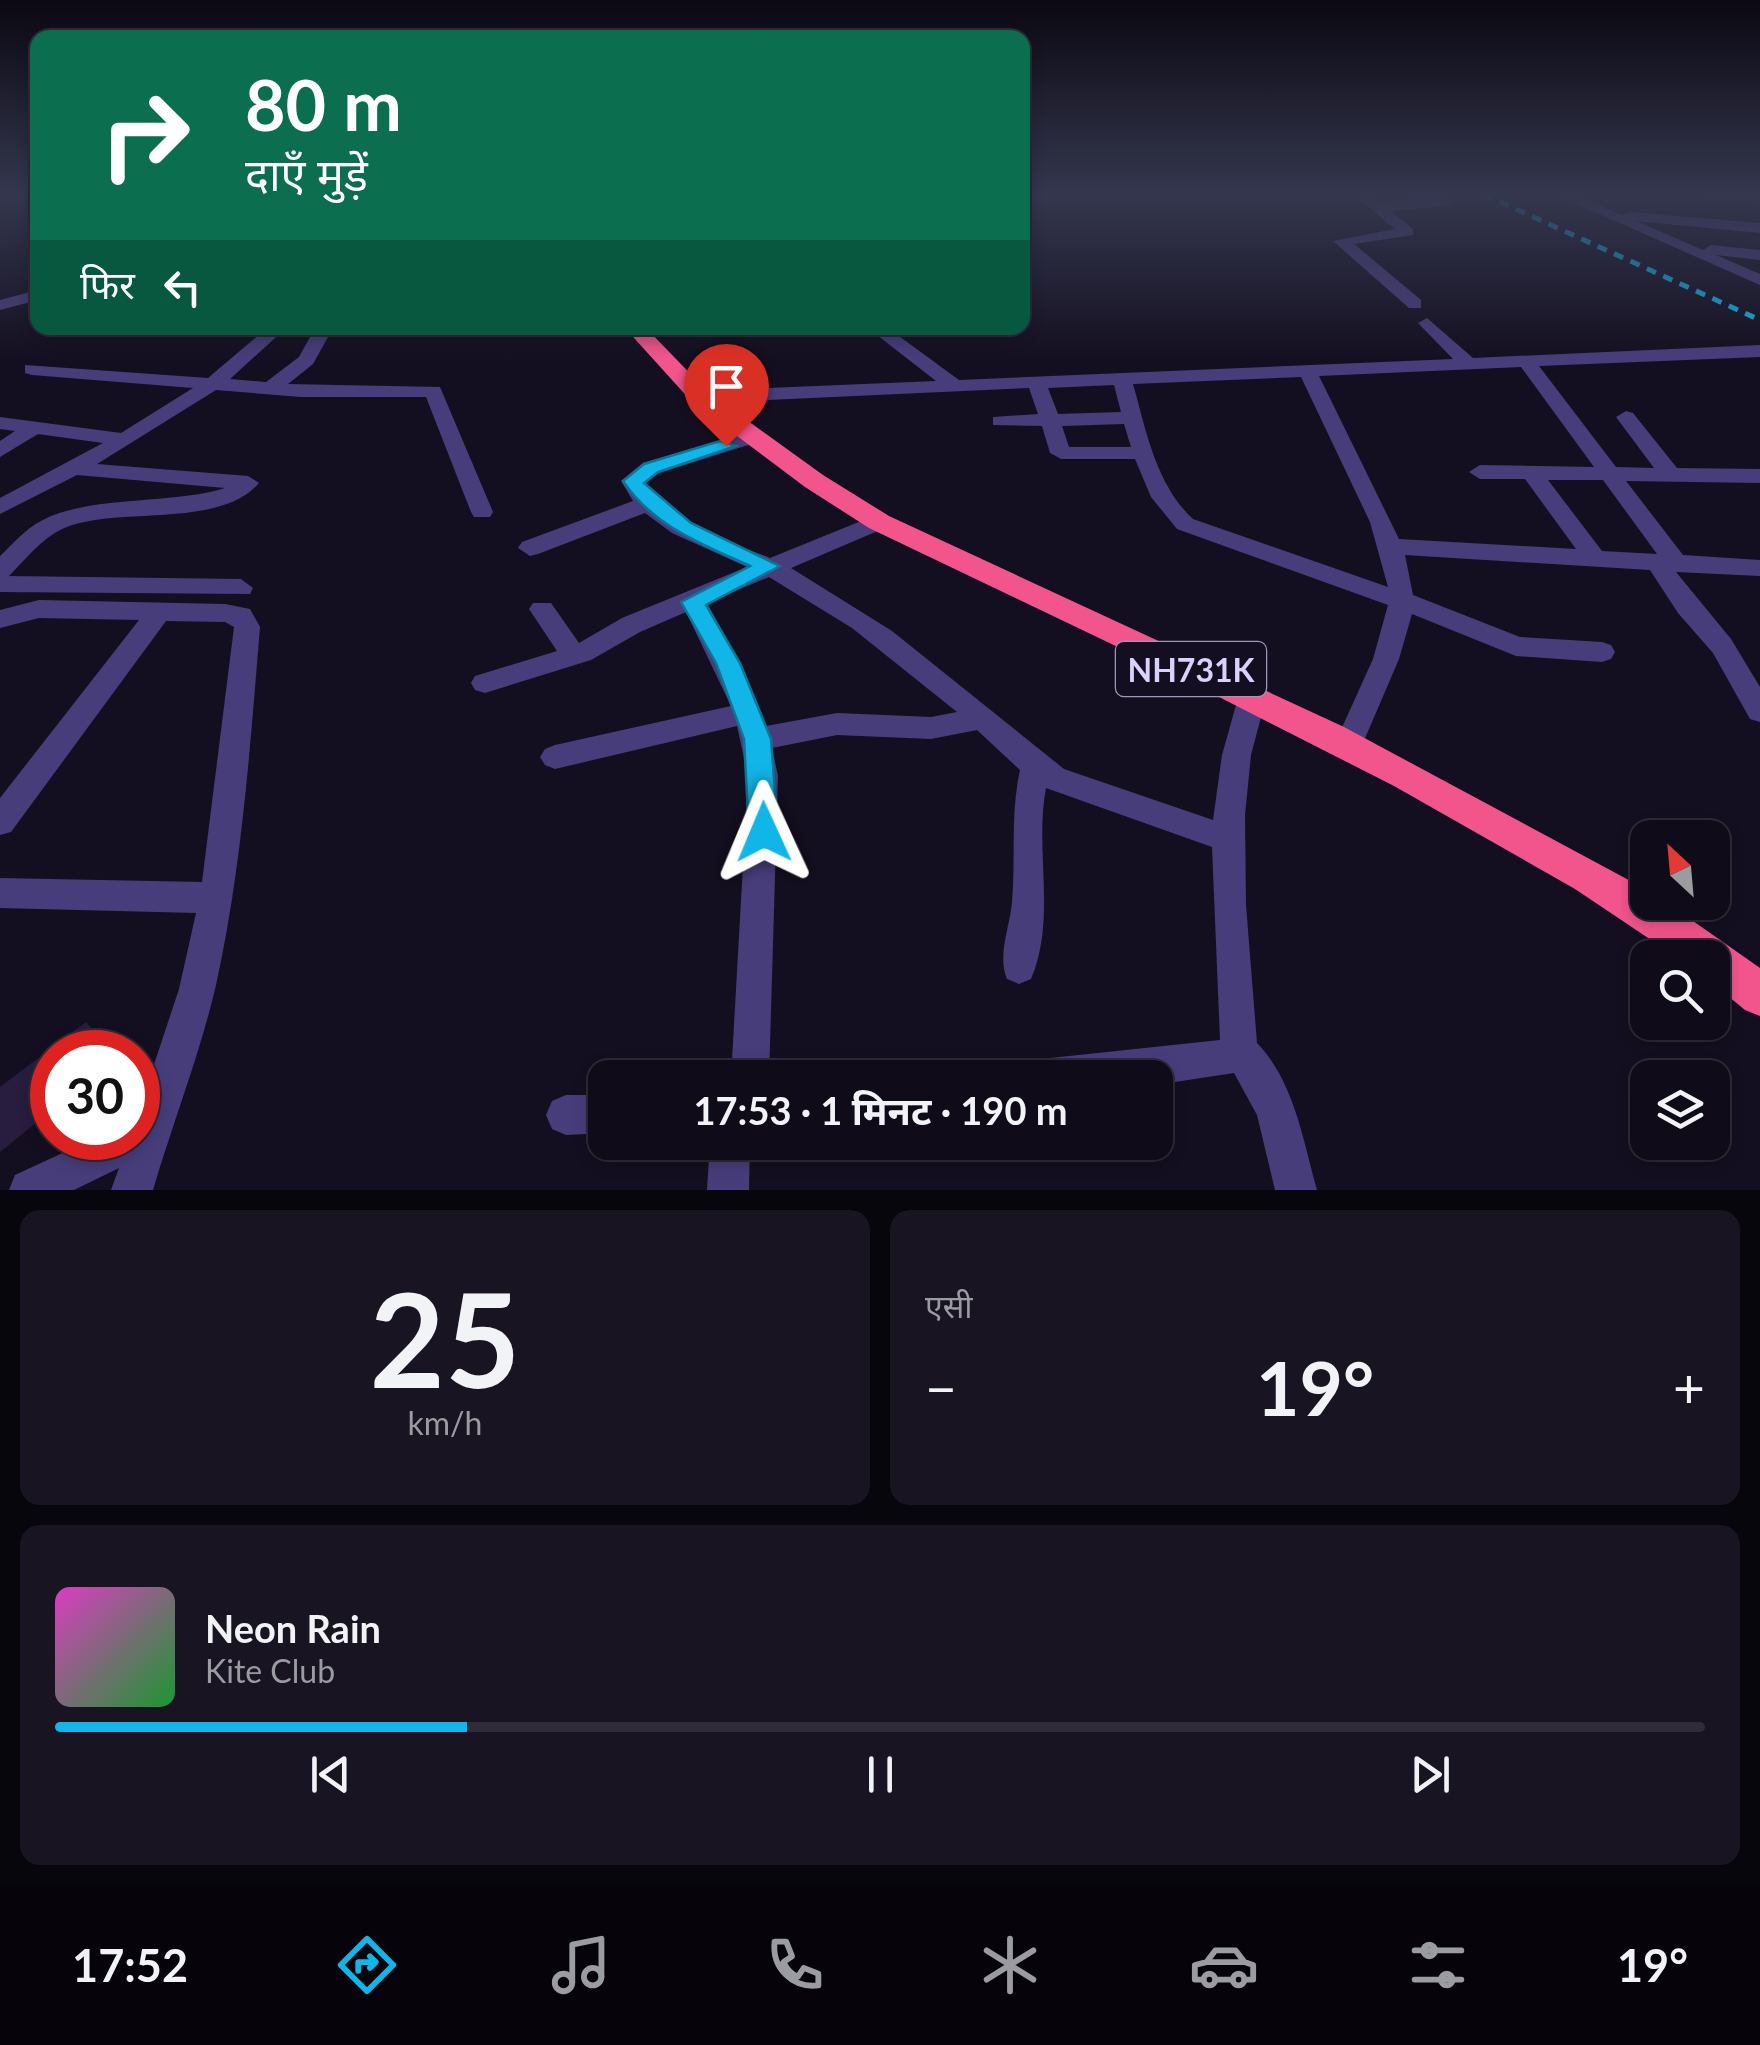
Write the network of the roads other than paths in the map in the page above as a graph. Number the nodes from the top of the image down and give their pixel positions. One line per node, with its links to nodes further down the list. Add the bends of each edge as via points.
1 (1351, 250): 7 (street)
2 (1690, 250): 5 (street)
3 (1702, 250): 4 (street)
4 (1760, 255)
5 (1760, 280)
6 (30, 297): 8 (street)
7 (1416, 304)
8 (0, 306)
9 (1427, 323): 16 (street)
10 (268, 335): 21 (street)
11 (320, 335): 23 (street, via 306,360)
12 (642, 335): 24 (highway, NH731K)
13 (886, 335): 22 (street)
14 (1760, 351): 15 (street)
15 (1525, 360): 16 (street); 38 (street)
16 (1466, 361): 17 (street)
17 (1306, 368): 19 (street); 45 (street)
18 (32, 369): 21 (street)
19 (1121, 376): 20 (street); 26 (street)
20 (1036, 380): 22 (street); 27 (street)
21 (209, 383): 23 (street); 32 (street)
22 (950, 383): 24 (street)
23 (271, 388): 43 (street, via 437,392)
24 (700, 396): 31 (highway, NH731K)
25 (1626, 416): 39 (street)
26 (1133, 418): 27 (street); 34 (street)
27 (1049, 420): 28 (street); 34 (street, via 1061,453)
28 (1000, 421)
29 (0, 423): 30 (street)
30 (33, 428): 32 (street); 33 (street)
31 (754, 437): 41 (street, via 637,476 635,488); 44 (highway, NH731K)
32 (121, 439): 35 (street)
33 (0, 451)
34 (1144, 454): 55 (street, via 1168,509 1185,524)
35 (74, 468): 42 (street); 51 (street, via 248,483 239,492 58,521)
36 (1480, 472): 37 (street)
37 (1532, 473): 38 (street); 47 (street)
38 (1609, 474): 39 (street); 48 (street)
39 (1671, 475): 40 (street)
40 (1760, 476)
41 (650, 502): 46 (street); 49 (street, via 697,536)
42 (0, 507)
43 (482, 512)
44 (879, 522): 49 (street); 64 (highway, NH731K)
45 (1390, 546): 47 (street); 55 (street)
46 (530, 548)
47 (1596, 559): 48 (street)
48 (1667, 563): 50 (street); 61 (street)
49 (769, 566): 54 (street); 66 (street, via 835,606)
50 (1760, 568)
51 (0, 570)
52 (0, 584): 53 (street)
53 (241, 588)
54 (692, 602): 60 (street); 67 (street, via 728,663)
55 (1402, 602): 59 (street, via 1510,644); 68 (street)
56 (542, 609): 60 (street)
57 (160, 611): 58 (street, via 39,609); 71 (street); 74 (street, via 240,615 247,627 225,850)
58 (0, 619)
59 (1602, 652)
60 (574, 656): 63 (street)
61 (1730, 662): 62 (street); 65 (street)
62 (1760, 663)
63 (486, 683)
64 (1252, 698): 68 (highway, NH731K); 72 (street, via 1234,758)
65 (1760, 711)
66 (981, 718): 67 (street, via 931,728); 70 (street)
67 (752, 726): 69 (street); 82 (street, via 765,804)
68 (1349, 743): 75 (highway, NH731K, via 1613,888)
69 (555, 758)
70 (1035, 767): 72 (street); 77 (street, via 1027,807 1029,902)
71 (0, 822)
72 (1229, 839): 81 (street)
73 (0, 894): 74 (street)
74 (213, 898): 84 (street, via 196,989)
75 (1688, 940)
76 (1730, 966): 78 (street)
77 (1018, 967)
78 (1760, 968)
79 (1730, 970): 80 (highway, NH731K)
80 (1760, 995)
81 (1238, 1050): 83 (street, via 1226,1058); 93 (street, via 1266,1084)
82 (750, 1060)
83 (1173, 1064)
84 (160, 1105)
85 (588, 1114): 86 (street)
86 (566, 1115)
87 (92, 1160): 90 (street)
88 (142, 1160): 91 (street)
89 (729, 1160): 92 (street)
90 (30, 1190)
91 (132, 1190)
92 (728, 1190)
93 (1296, 1190)

